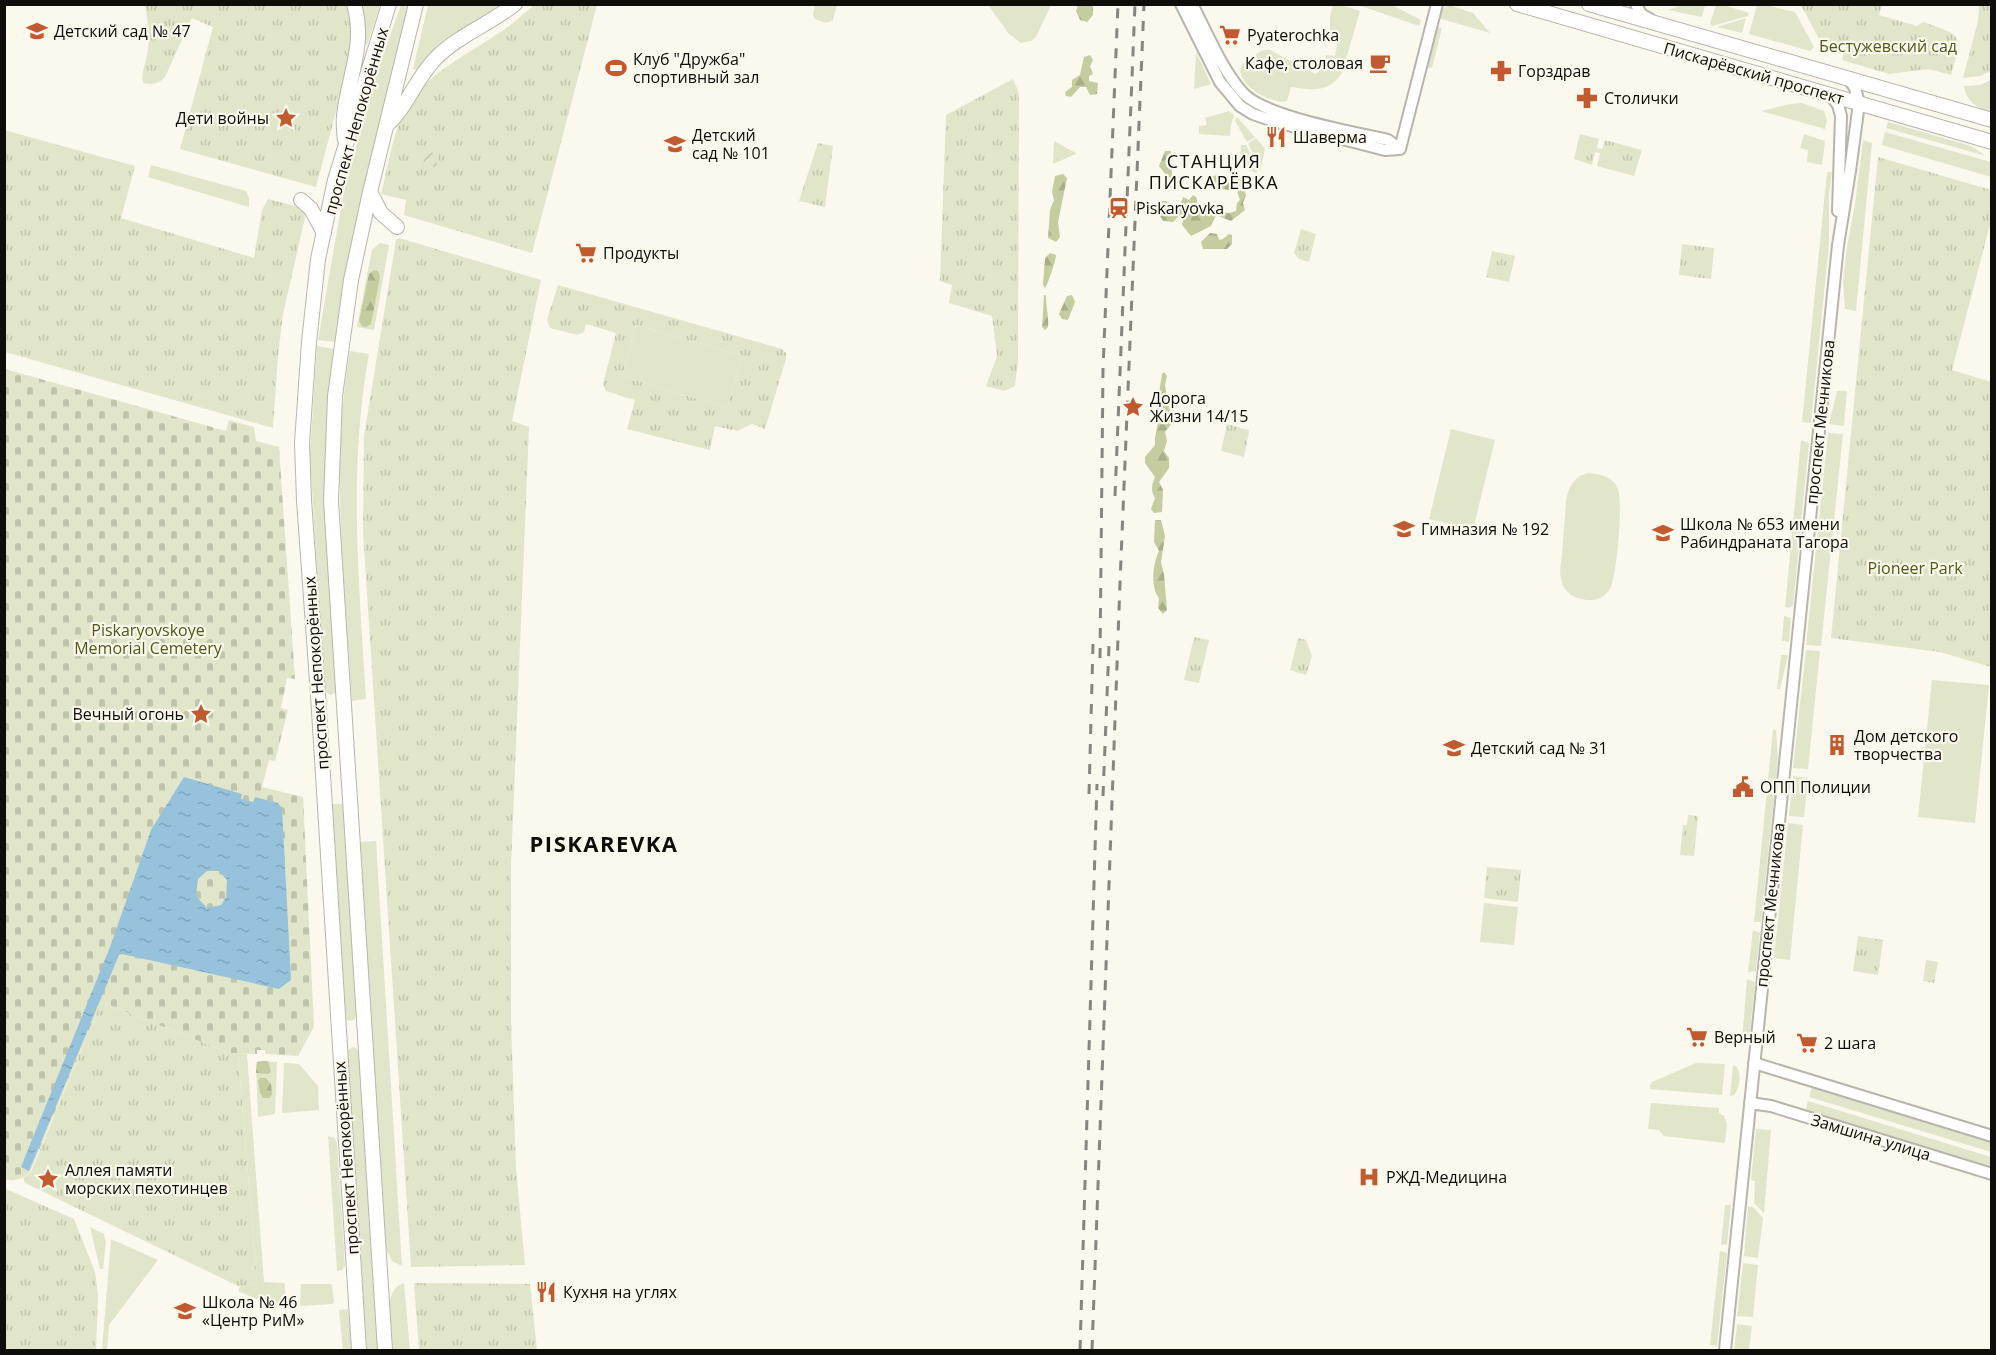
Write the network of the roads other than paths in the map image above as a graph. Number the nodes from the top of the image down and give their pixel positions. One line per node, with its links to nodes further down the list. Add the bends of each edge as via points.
1 (354, 4): 18 (main road, via 360,39 343,118)
2 (389, 4): 18 (main road, проспект Непокорённых)
3 (416, 4): 16 (main road, проспект Непокорённых)
4 (515, 4): 16 (main road, via 436,58 399,114)
5 (1181, 4): 19 (street, via 1220,82 1234,100 1253,114 1382,149)
6 (1192, 4): 19 (street, via 1231,76 1251,100 1278,113 1388,140)
7 (1437, 4): 19 (street)
8 (1517, 4): 13 (main road, Пискарёвский проспект)
9 (1589, 4): 11 (main road, Пискарёвский проспект)
10 (1636, 4): 11 (street, via 1641,14)
11 (1664, 26): 12 (main road, Пискарёвский проспект)
12 (1849, 79): 14 (street, проспект Мечникова); 15 (main road, Пискарёвский проспект)
13 (1830, 95): 14 (main road, Пискарёвский проспект); 24 (street, проспект Мечникова, via 1841,116)
14 (1858, 103): 17 (main road, Пискарёвский проспект); 24 (street, проспект Мечникова)
15 (1992, 120)
16 (386, 126): 20 (main road, проспект Непокорённых)
17 (1992, 142)
18 (346, 148): 23 (main road, проспект Непокорённых)
19 (1400, 148)
20 (370, 192): 22 (main road, via 381,213); 25 (main road, проспект Непокорённых, via 341,346 331,501)
21 (301, 200): 23 (main road, via 311,209)
22 (397, 227)
23 (324, 233): 26 (main road, проспект Непокорённых, via 311,314 302,443)
24 (1838, 245): 27 (street, проспект Мечникова)
25 (365, 1033): 26 (main road); 32 (main road, проспект Непокорённых)
26 (338, 1035): 31 (main road, проспект Непокорённых)
27 (1754, 1063): 28 (street, проспект Мечникова); 29 (street)
28 (1750, 1103): 30 (street, Замшина улица, via 1771,1106); 33 (street, проспект Мечникова)
29 (1992, 1136)
30 (1992, 1174)
31 (359, 1350)
32 (385, 1350)
33 (1725, 1350)

